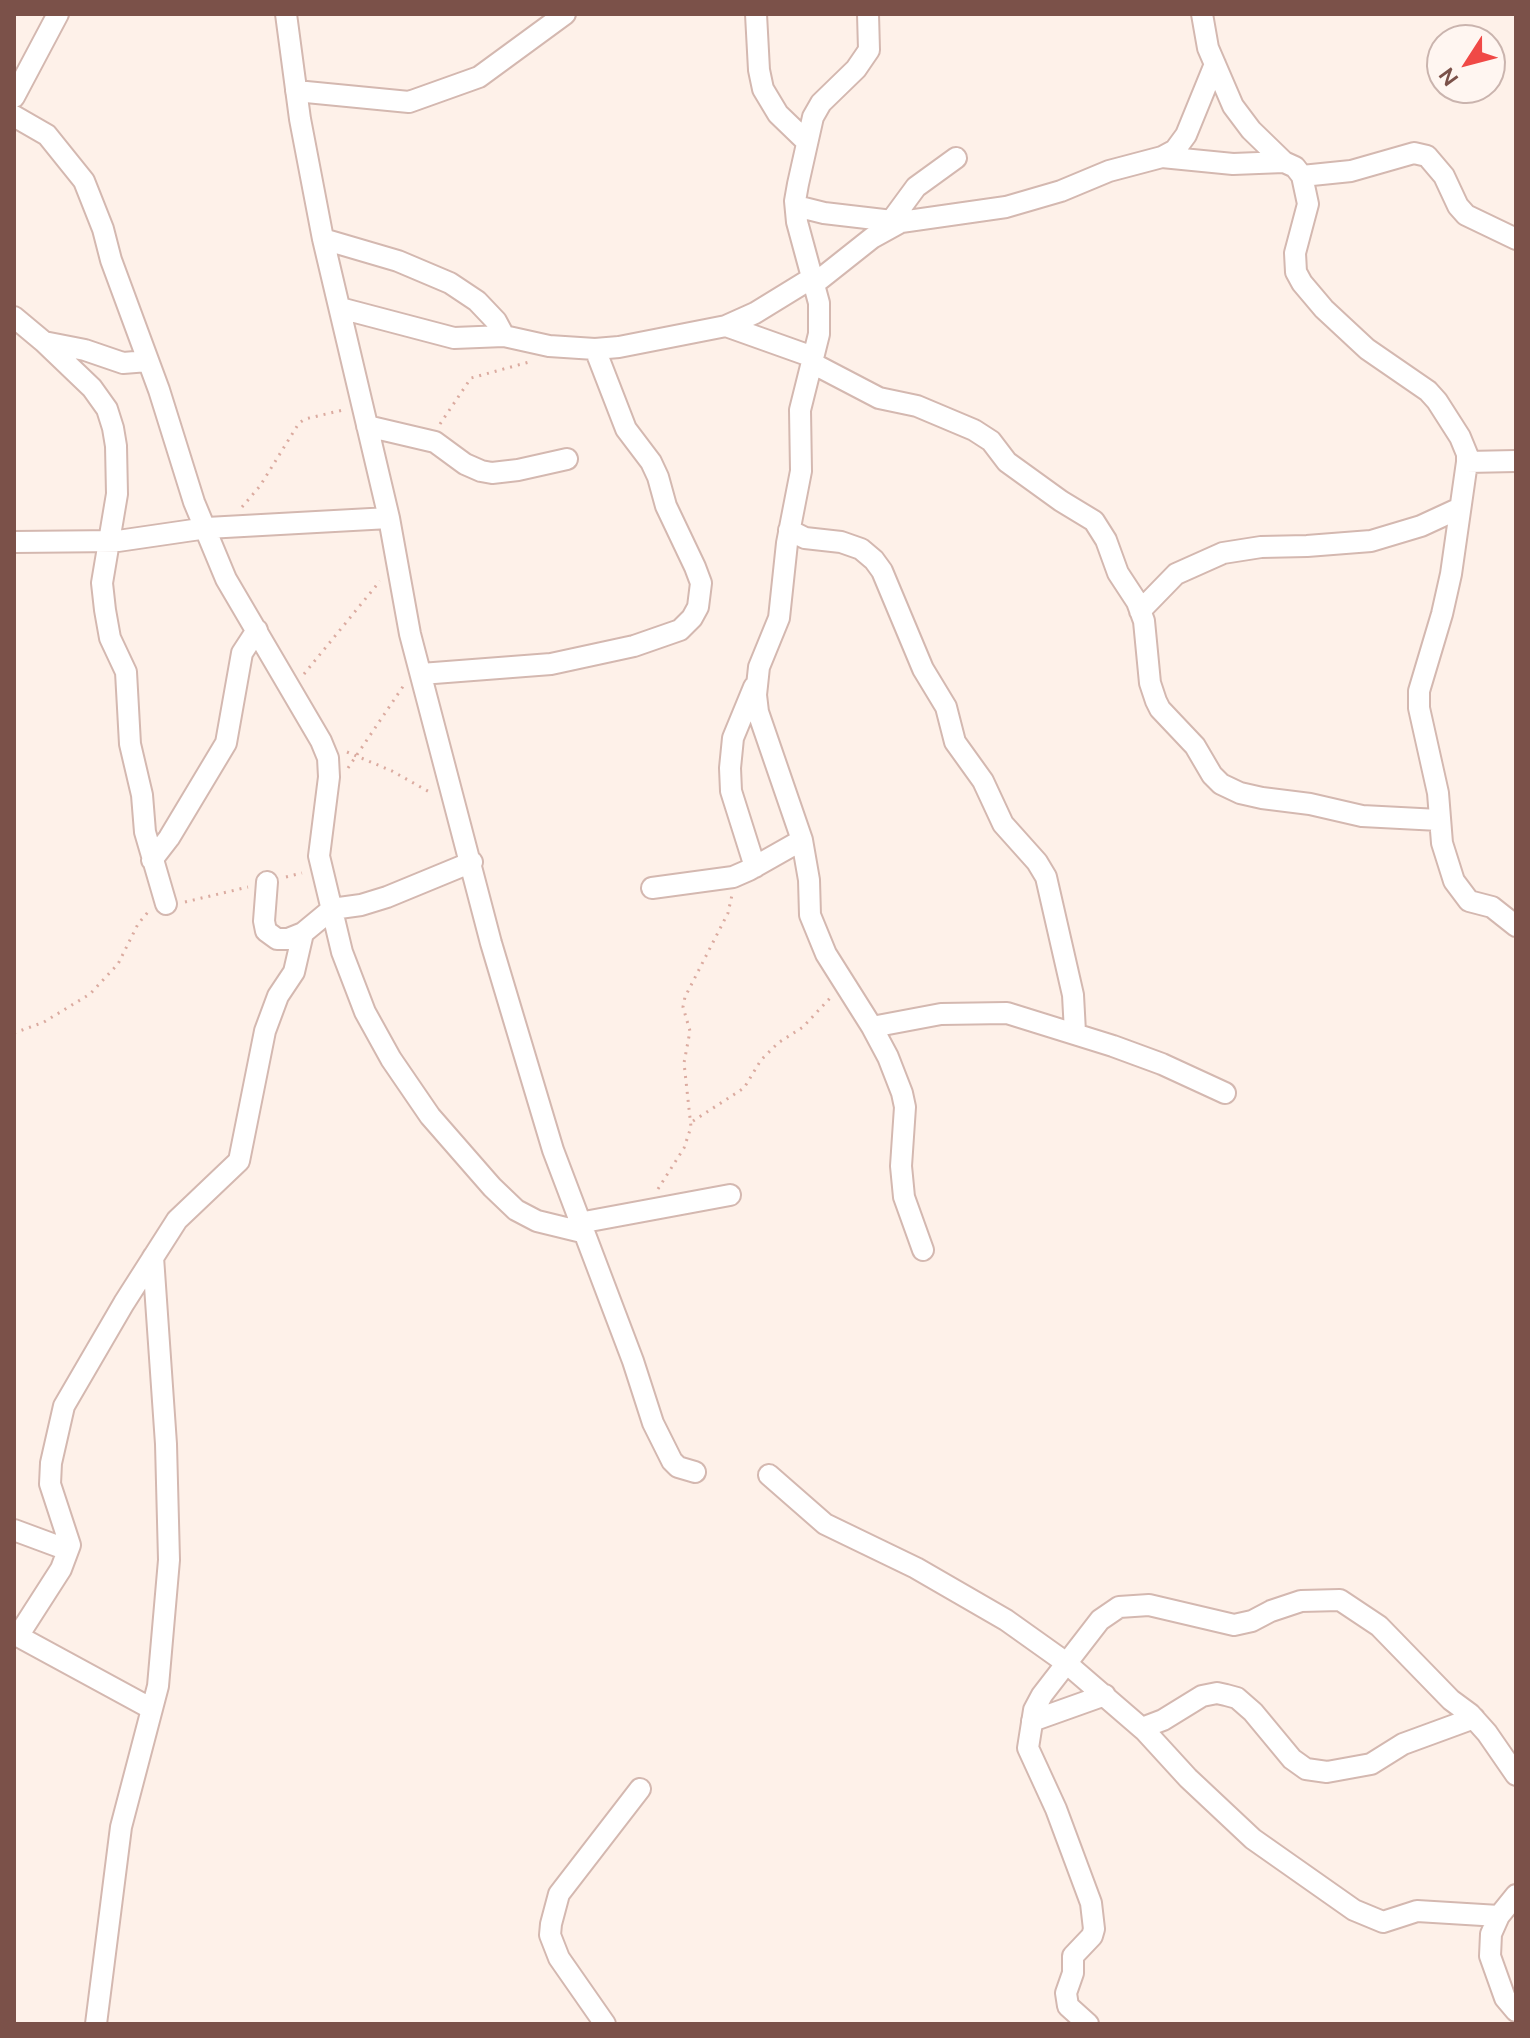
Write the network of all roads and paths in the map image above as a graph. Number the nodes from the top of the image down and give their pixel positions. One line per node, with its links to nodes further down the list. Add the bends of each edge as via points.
1 (58, 14): 9 (street)
2 (286, 14): 8 (street)
3 (565, 14): 8 (street, via 479,77 419,100 387,102)
4 (756, 14): 11 (street, via 763,89 778,114)
5 (868, 14): 11 (street, via 869,50 821,103)
6 (1202, 14): 7 (street)
7 (1215, 64): 12 (street, via 1186,135); 14 (street, via 1233,106)
8 (296, 91): 18 (street)
9 (14, 97)
10 (14, 116): 29 (street, via 47,135 84,181)
11 (806, 141): 16 (street)
12 (1162, 157): 14 (street, via 1233,164); 17 (street, via 1006,207)
13 (956, 158): 17 (street, via 916,187)
14 (1284, 162): 15 (street)
15 (1302, 176): 19 (street, via 1351,171 1414,153 1427,156 1466,215); 35 (street, via 1308,204 1295,253 1296,272 1347,331 1437,401 1460,437)
16 (796, 206): 17 (street); 20 (street)
17 (896, 222): 20 (street)
18 (323, 239): 21 (street); 24 (street, via 450,283 477,301)
19 (1516, 239)
20 (813, 281): 23 (street); 28 (street, via 820,325)
21 (340, 308): 24 (street, via 454,338); 30 (street)
22 (14, 317): 25 (street)
23 (726, 326): 27 (street); 28 (street)
24 (504, 336): 26 (street)
25 (44, 342): 29 (street, via 123,363); 40 (street, via 107,409 117,474)
26 (556, 346): 27 (street); 32 (path, via 525,364 471,378)
27 (595, 349): 45 (street, via 626,429 651,462 701,583 692,618 680,630 634,646 551,664)
28 (812, 360): 39 (street, via 800,410 801,471); 43 (street, via 879,398 917,406 991,441 1007,462 1094,521)
29 (148, 361): 38 (street, via 194,502)
30 (362, 405): 31 (street); 38 (path, via 299,423 260,486)
31 (367, 426): 32 (street); 37 (street)
32 (428, 440): 33 (street, via 465,464 492,473)
33 (567, 459)
34 (1516, 461): 35 (street)
35 (1467, 462): 36 (street)
36 (1460, 508): 43 (street, via 1371,541 1223,553 1176,574); 51 (street, via 1442,614 1419,691)
37 (389, 518): 38 (street); 42 (street)
38 (215, 528): 40 (street); 44 (street, via 226,579)
39 (789, 530): 46 (street, via 779,618); 66 (street, via 861,549 882,571 923,669 946,707 959,748 983,781 1003,824 1046,877 1073,995)
40 (110, 541): 41 (street); 53 (street, via 102,583 105,610 129,685 130,744)
41 (14, 542)
42 (397, 565): 45 (street); 47 (path)
43 (1140, 611): 51 (street, via 1156,701 1221,784 1262,798 1362,816)
44 (257, 630): 47 (street); 53 (street, via 242,653 232,720 220,755)
45 (419, 670): 49 (path); 50 (street)
46 (757, 680): 52 (street, via 758,712); 55 (street, via 733,738 730,768 731,791)
47 (292, 690): 48 (street)
48 (320, 739): 49 (path); 56 (street, via 329,777 319,842)
49 (355, 755): 50 (path)
50 (455, 803): 54 (street)
51 (1439, 820): 62 (street, via 1445,861 1464,897 1492,907)
52 (802, 840): 55 (street); 64 (street, via 810,915)
53 (152, 860): 60 (street)
54 (472, 862): 61 (street, via 387,897); 72 (street, via 521,1047)
55 (755, 867): 57 (street)
56 (321, 868): 58 (path); 61 (street)
57 (733, 877): 59 (street); 69 (path, via 728,913 683,1007 690,1031 684,1063)
58 (267, 882): 60 (path); 63 (street, via 266,931 277,939)
59 (652, 888)
60 (166, 904): 67 (path, via 146,913 118,964 90,994)
61 (332, 909): 63 (street); 72 (street, via 365,1012 430,1116 516,1210 537,1221)
62 (1516, 926)
63 (303, 933): 74 (street, via 294,972 265,1031 239,1161 184,1212)
64 (844, 982): 65 (street); 69 (path, via 803,1027 761,1060 744,1088)
65 (872, 1027): 66 (street, via 941,1014 1007,1013); 73 (street, via 902,1093 904,1197)
66 (1075, 1032): 68 (street)
67 (14, 1033)
68 (1225, 1093)
69 (692, 1122): 71 (path, via 684,1148)
70 (730, 1195): 71 (street)
71 (646, 1209): 72 (street)
72 (580, 1228): 75 (street, via 661,1440 678,1467)
73 (923, 1250)
74 (153, 1257): 78 (street, via 64,1406 50,1473); 82 (street, via 169,1560)
75 (695, 1472)
76 (769, 1475): 80 (street, via 825,1524 916,1568 1006,1620)
77 (14, 1530): 78 (street)
78 (68, 1550): 79 (street)
79 (16, 1635): 82 (street)
80 (1065, 1662): 81 (street); 83 (street, via 1100,1620 1119,1607 1149,1605 1234,1625 1301,1601 1340,1600 1379,1626); 84 (street)
81 (1105, 1695): 84 (street); 85 (street)
82 (152, 1709): 91 (street, via 121,1827)
83 (1474, 1718): 85 (street, via 1403,1744 1371,1764 1327,1772 1306,1769 1292,1759 1253,1712 1226,1695 1202,1696); 86 (street)
84 (1032, 1721): 93 (street, via 1032,1761 1091,1903 1094,1929 1073,1956 1066,1993 1068,2006)
85 (1142, 1728): 89 (street, via 1253,1839 1354,1910 1383,1922 1417,1911)
86 (1516, 1775)
87 (640, 1789): 92 (street, via 559,1894 551,1924 559,1958)
88 (1516, 1895): 89 (street)
89 (1499, 1916): 90 (street, via 1490,1956 1505,1998)
90 (1516, 2011)
91 (96, 2024)
92 (605, 2024)
93 (1088, 2024)

